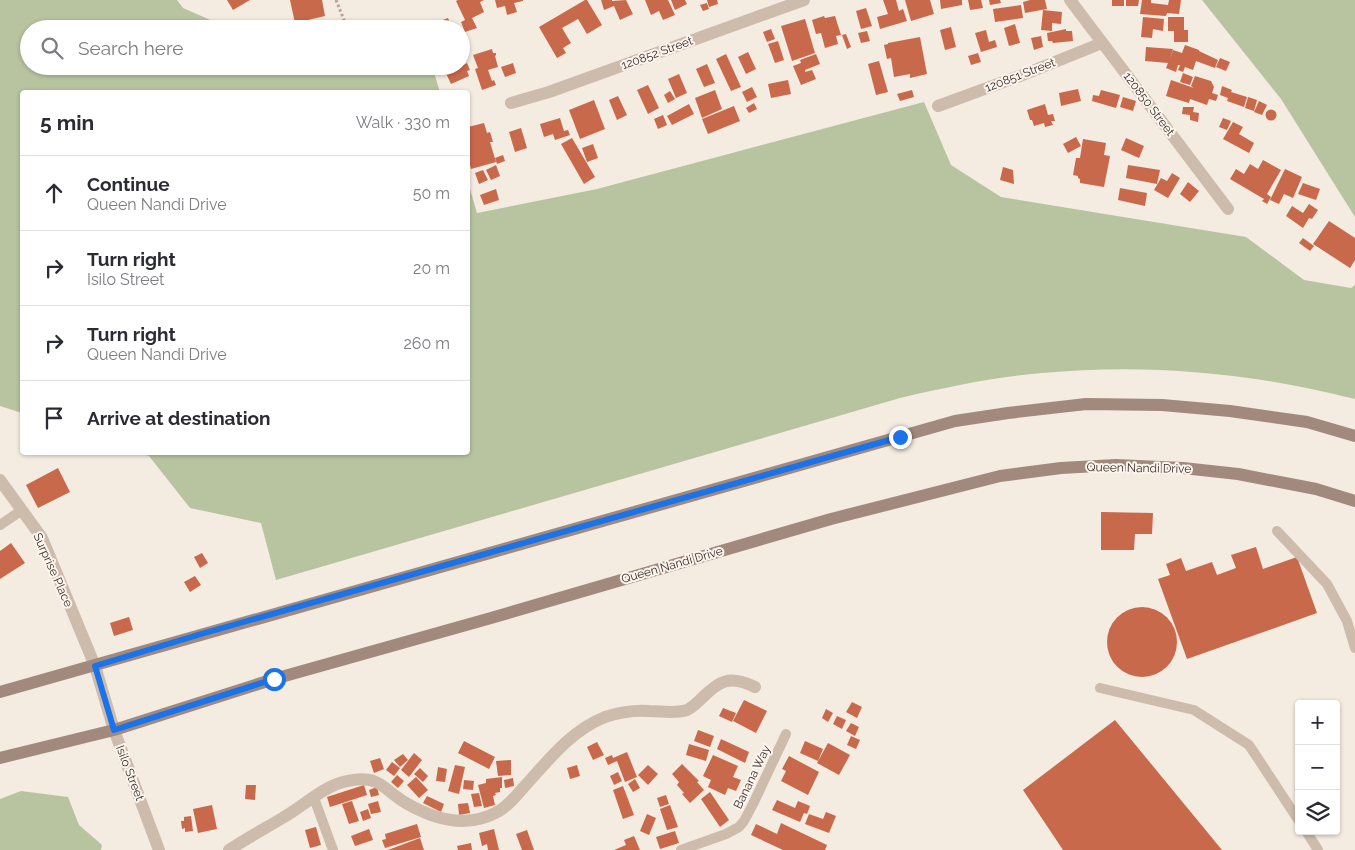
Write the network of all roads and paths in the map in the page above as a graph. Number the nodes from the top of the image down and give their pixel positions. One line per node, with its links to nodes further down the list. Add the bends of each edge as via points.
1 (336, 0): 4 (path)
2 (804, 0): 6 (street, 120852 Street)
3 (1070, 0): 5 (street, 120850 Street)
4 (344, 20)
5 (1102, 43): 7 (street, 120851 Street); 8 (street, 120850 Street)
6 (511, 103)
7 (938, 106)
8 (1228, 209)
9 (1355, 436): 16 (main road, via 1307,422 1162,405 1086,404 955,421)
10 (0, 480): 12 (street, Surprise Place)
11 (1355, 501): 20 (main road, Queen Nandi Drive, via 1316,489 1238,474 1184,468 1107,466 1000,476 832,519 274,679)
12 (22, 510): 13 (lane); 16 (street, Surprise Place, via 42,538)
13 (0, 524)
14 (1277, 531): 15 (lane, via 1327,584 1346,621)
15 (1355, 648)
16 (95, 666): 19 (main road); 20 (street, Isilo Street)
17 (754, 687): 23 (street, via 743,682 725,681 715,685 686,710 623,711 604,718 578,731 514,799 500,811 480,820 452,822 406,803 377,781 337,783)
18 (1100, 688): 24 (lane, via 1194,710 1249,745)
19 (0, 692)
20 (114, 730): 22 (main road, Queen Nandi Drive); 26 (street, Isilo Street)
21 (786, 734): 29 (lane, Banana Way, via 739,827)
22 (0, 758)
23 (314, 798): 27 (street); 28 (lane)
24 (1295, 815)
25 (1309, 835): 30 (lane)
26 (159, 850)
27 (229, 850)
28 (333, 850)
29 (682, 850)
30 (1318, 850)

